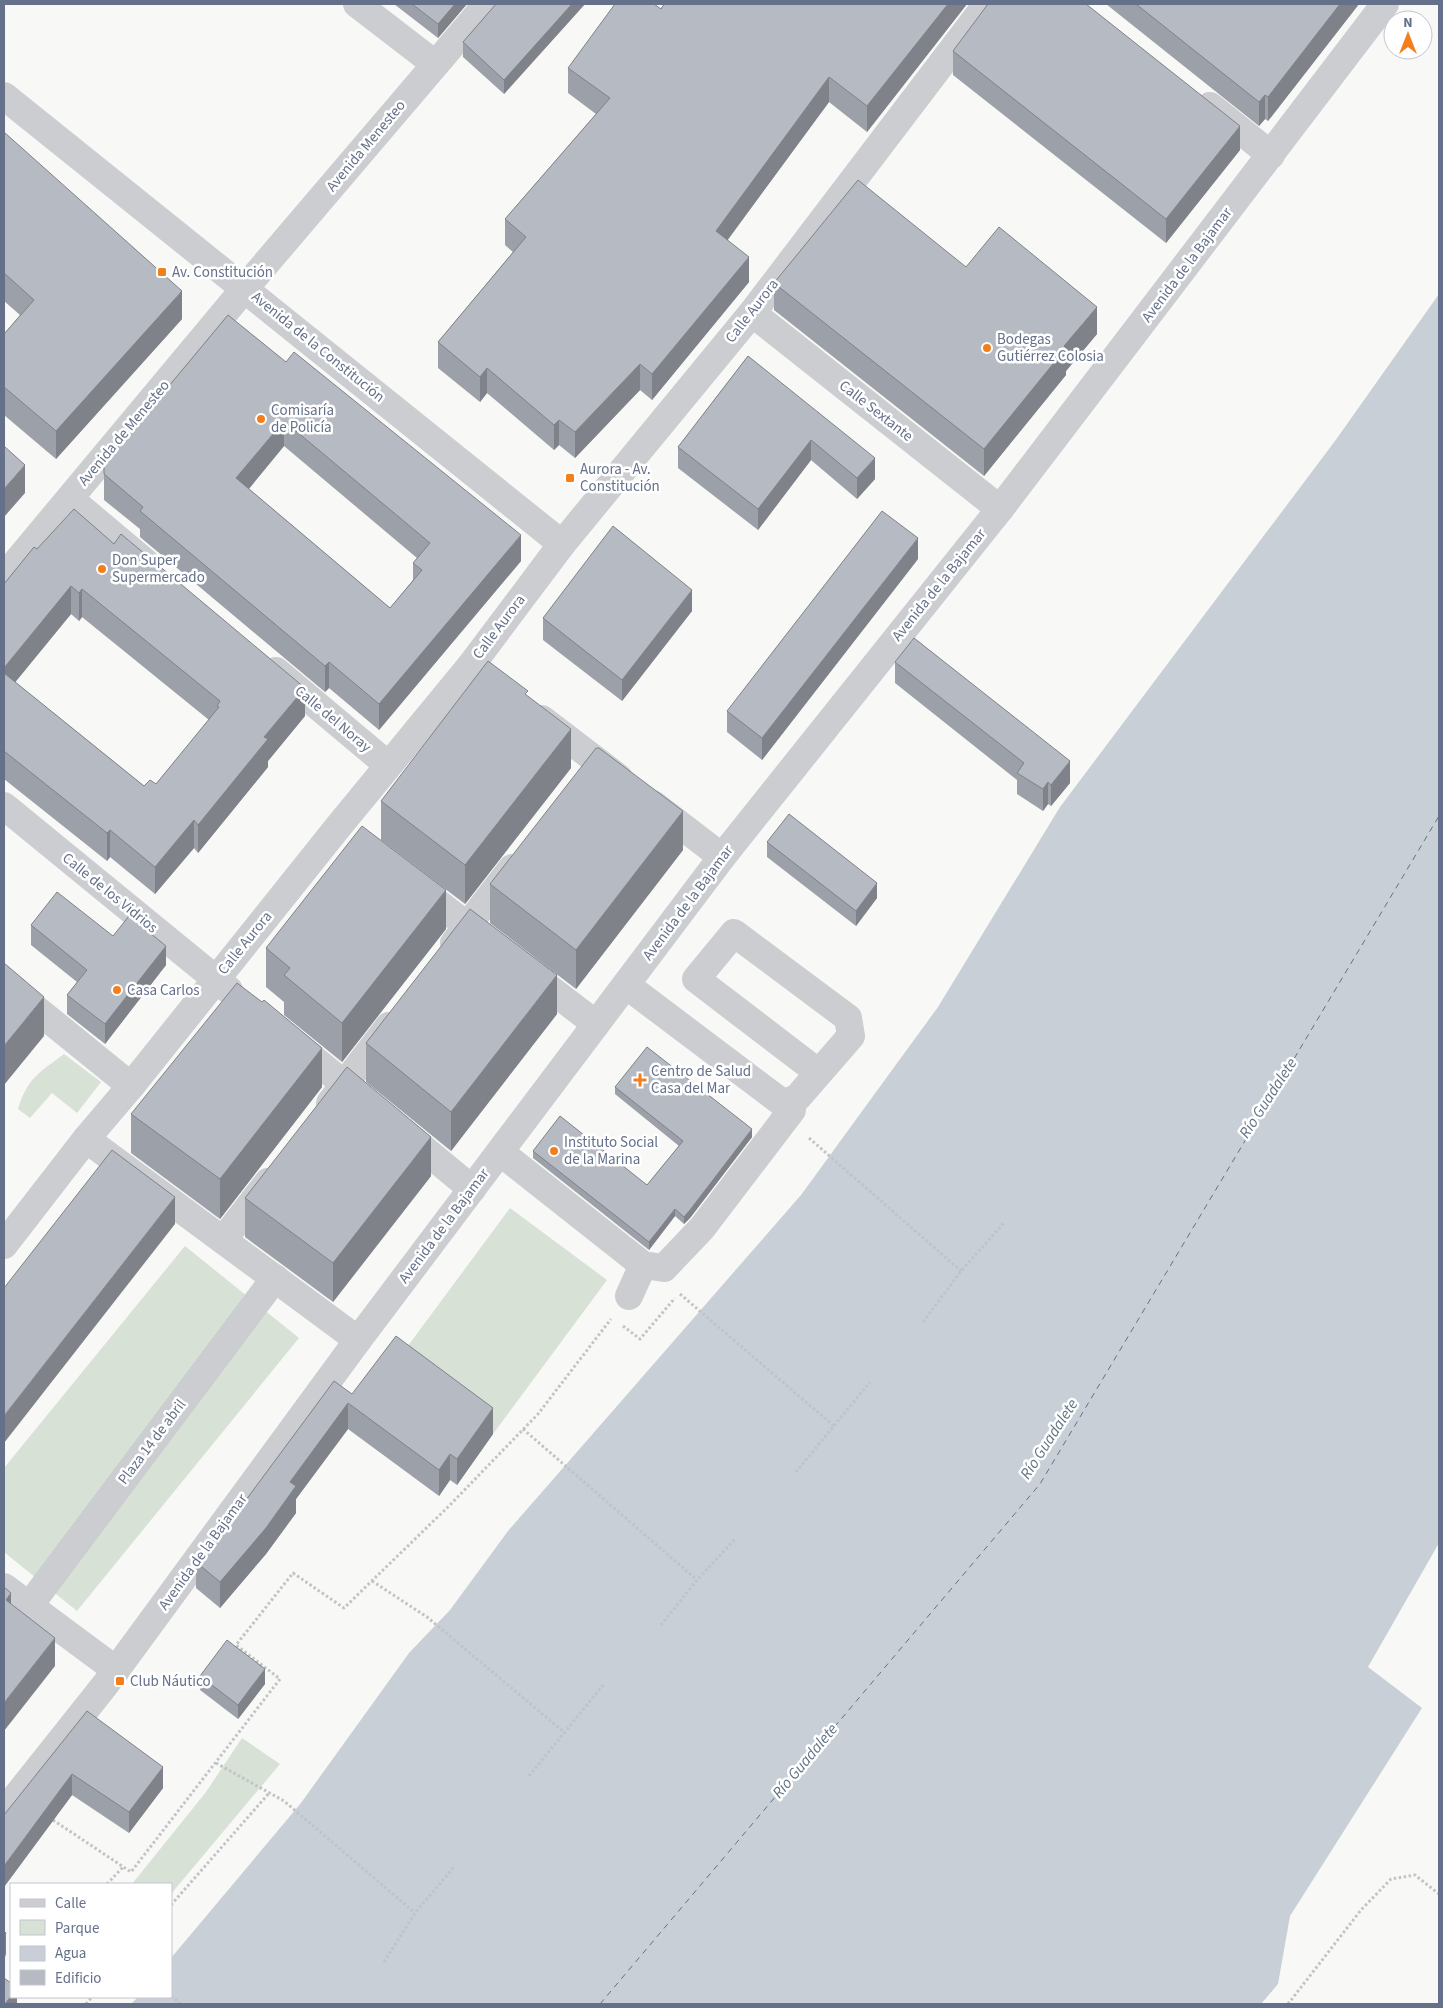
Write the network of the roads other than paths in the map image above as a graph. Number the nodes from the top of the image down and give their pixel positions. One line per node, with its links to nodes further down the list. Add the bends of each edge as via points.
1 (357, 4): 5 (street)
2 (487, 4): 5 (street, Avenida Menesteo)
3 (987, 4): 10 (street, Calle Aurora)
4 (1385, 4): 8 (street, Avenida de la Bajamar)
5 (435, 64): 9 (street, Avenida Menesteo)
6 (1187, 88): 8 (street)
7 (4, 96): 9 (street, Avenida de la Constitución)
8 (1271, 155): 12 (street, Avenida de la Bajamar)
9 (245, 288): 11 (street, Avenida de Menesteo); 13 (street, Avenida de la Constitución)
10 (752, 313): 12 (street, Calle Sextante); 13 (street, Calle Aurora)
11 (70, 498): 14 (street); 15 (street, Avenida de Menesteo)
12 (1000, 509): 25 (street, Avenida de la Bajamar)
13 (562, 544): 17 (street, Calle Aurora)
14 (161, 575)
15 (4, 577)
16 (260, 657): 20 (street, Calle del Noray)
17 (472, 664): 18 (street); 20 (street, Calle Aurora)
18 (495, 682)
19 (526, 707): 25 (street, via 590,769)
20 (388, 765): 22 (street, Calle Aurora)
21 (4, 806): 29 (street, Calle de los Vidrios)
22 (338, 827): 23 (street); 29 (street, Calle Aurora)
23 (361, 844)
24 (528, 847): 27 (street)
25 (722, 858): 31 (street, Avenida de la Bajamar)
26 (399, 873): 27 (street)
27 (467, 926): 28 (street); 34 (street)
28 (438, 963)
29 (216, 979): 32 (street, Calle de los Vidrios); 38 (street, Calle Aurora)
30 (4, 982): 38 (street)
31 (626, 985): 34 (street, Avenida de la Bajamar); 39 (street)
32 (246, 1004)
33 (403, 1008): 37 (street)
34 (596, 1024): 42 (street, Avenida de la Bajamar)
35 (276, 1028): 37 (street)
36 (819, 1073): 36 (street, via 851,1036 848,1018 734,933 696,979); 39 (street, via 798,1097)
37 (344, 1084): 40 (street); 44 (street)
38 (131, 1086): 41 (street, Calle Aurora)
39 (784, 1104): 47 (street, via 792,1110 702,1228 664,1268)
40 (314, 1123)
41 (86, 1139): 45 (street); 46 (street, Calle Aurora)
42 (500, 1152): 44 (street, Avenida de la Bajamar); 47 (street)
43 (284, 1162): 45 (street)
44 (472, 1188): 50 (street, Avenida de la Bajamar)
45 (223, 1240): 48 (street)
46 (4, 1245)
47 (643, 1265): 49 (street)
48 (275, 1278): 50 (street); 52 (street, Plaza 14 de abril)
49 (629, 1296)
50 (358, 1340): 53 (street, Avenida de la Bajamar, via 173,1604)
51 (4, 1587): 52 (street)
52 (29, 1606): 53 (street)
53 (116, 1670): 54 (street, Avenida de la Bajamar)
54 (4, 1812)

